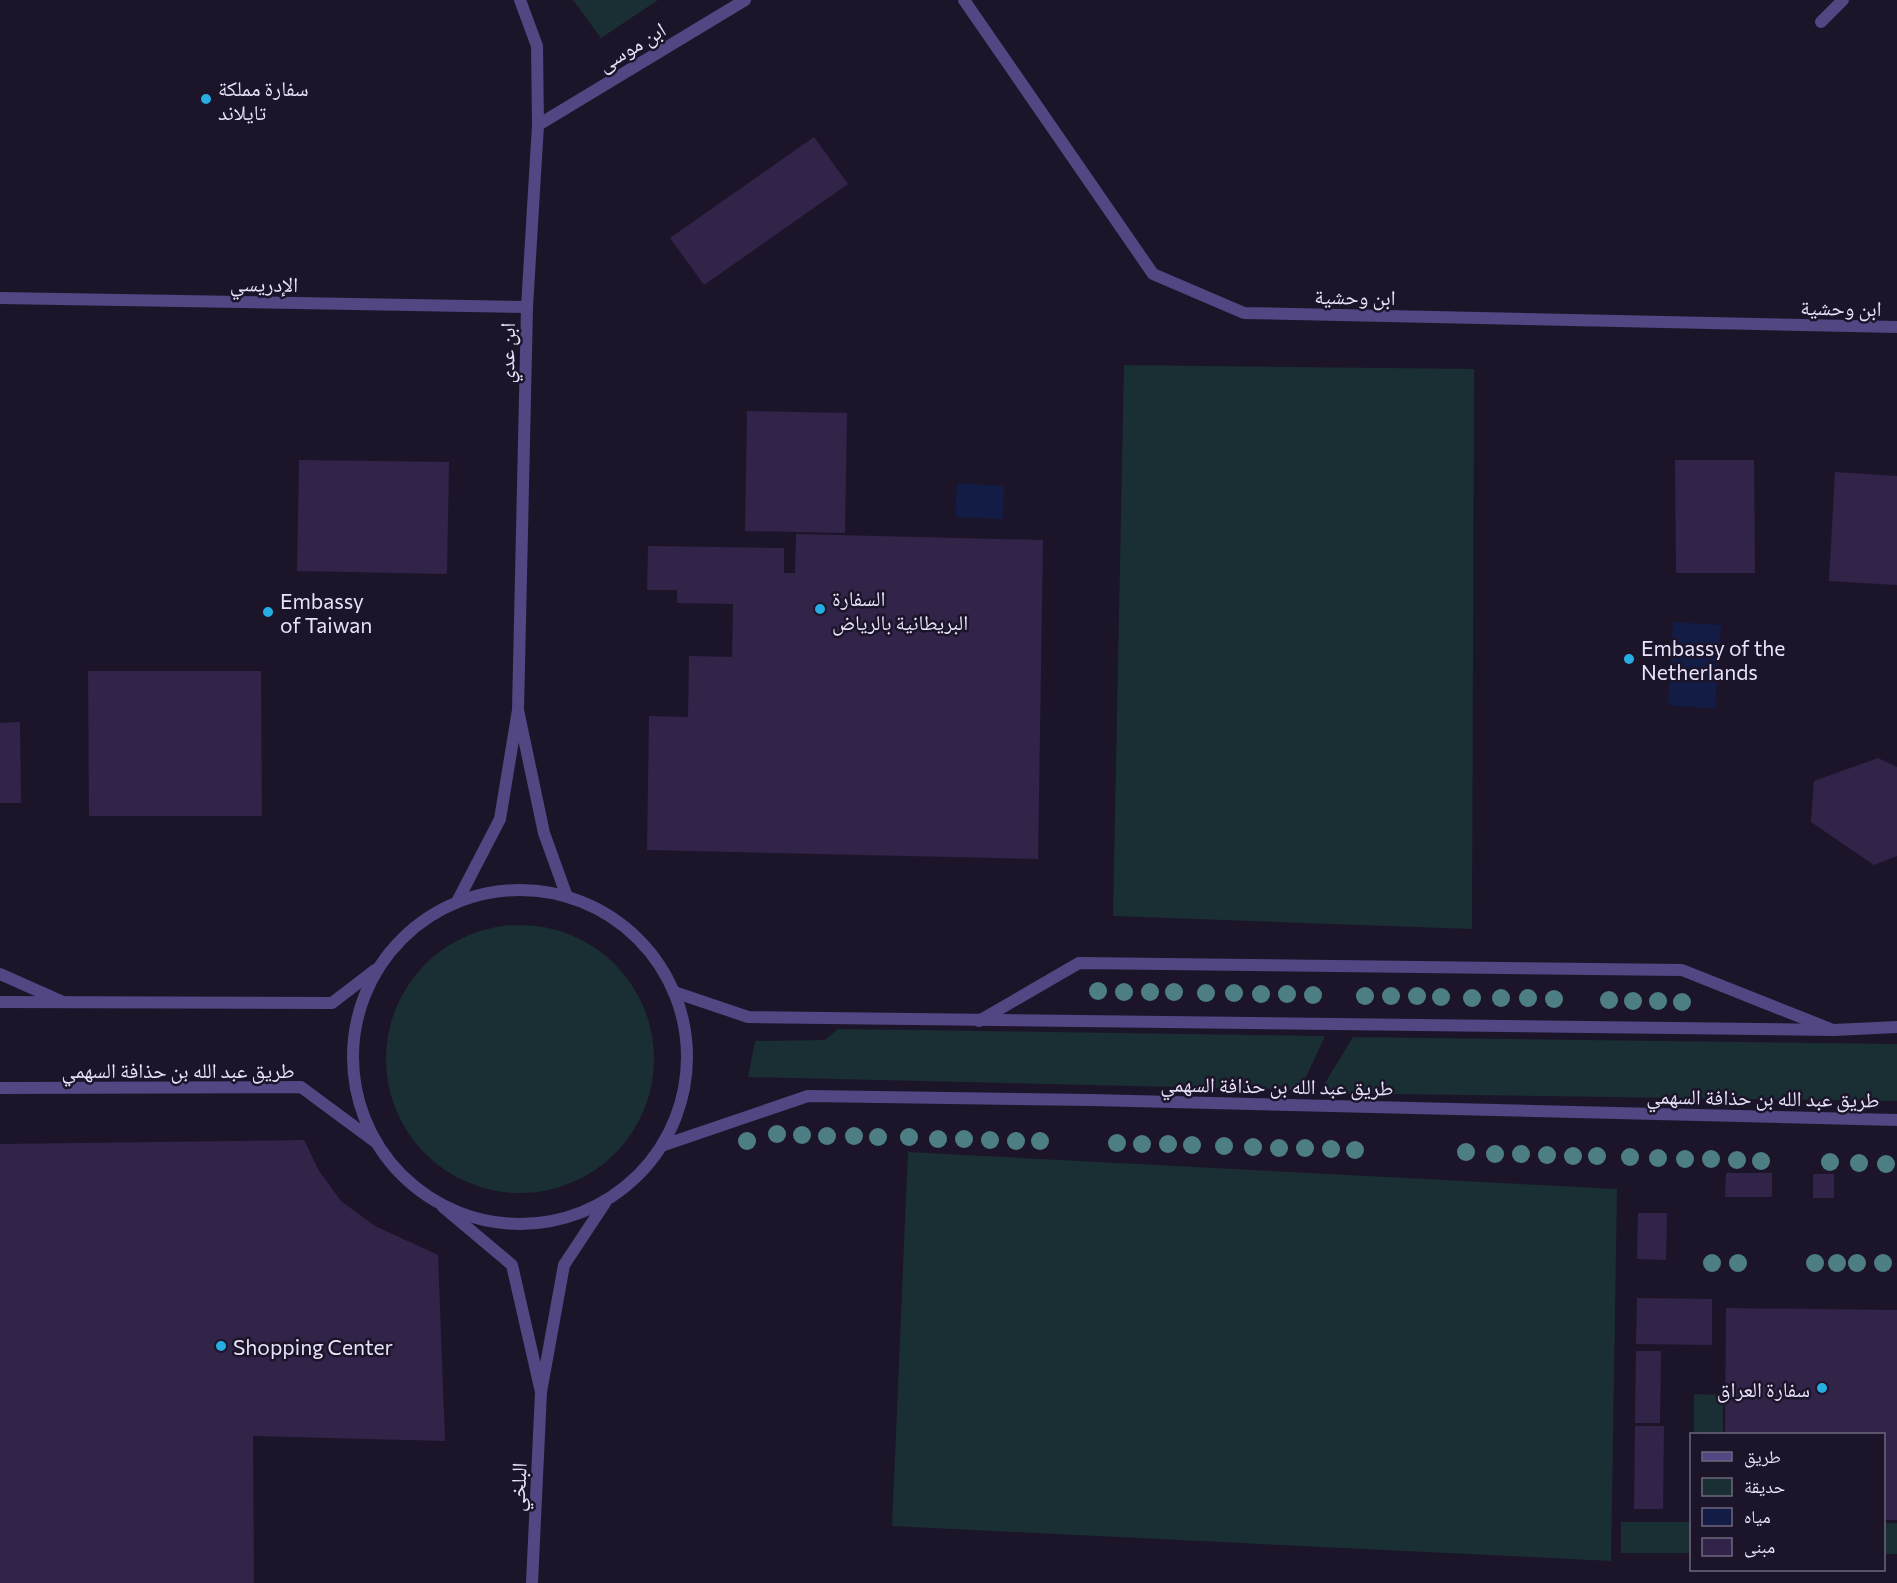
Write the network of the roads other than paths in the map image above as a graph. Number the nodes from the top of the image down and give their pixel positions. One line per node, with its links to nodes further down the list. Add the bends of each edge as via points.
1 (520, 0): 6 (street, ابن عدي, via 537,46)
2 (745, 0): 6 (street, ابن موسى)
3 (964, 0): 9 (street, ابن وحشية, via 1153,274 1245,312)
4 (1843, 0): 5 (street)
5 (1821, 22)
6 (538, 125): 8 (street, ابن عدي)
7 (0, 298): 8 (street, الإدريسي)
8 (527, 307): 10 (street, ابن عدي)
9 (1897, 327)
10 (518, 710): 11 (street, via 544,833); 12 (street, via 500,819)
11 (566, 894): 12 (street, via 508,890); 15 (street, via 612,917 643,942)
12 (459, 900): 13 (street, via 435,911 402,937)
13 (376, 970): 17 (street, via 332,1003); 23 (street, via 358,1011 351,1055 357,1100)
14 (0, 974): 17 (street)
15 (674, 992): 18 (street, via 748,1017); 24 (street, via 689,1026 689,1060 682,1104)
16 (0, 1002): 17 (street)
17 (64, 1003)
18 (979, 1021): 20 (street); 20 (street, via 1078,963 1682,970)
19 (1897, 1027): 20 (street)
20 (1834, 1030)
21 (0, 1088): 23 (street, طريق عبد الله بن حذافة السهمي, via 301,1087)
22 (1897, 1120): 24 (street, طريق عبد الله بن حذافة السهمي, via 808,1096)
23 (374, 1142): 26 (street, via 404,1178)
24 (664, 1145): 25 (street, via 638,1178)
25 (605, 1203): 26 (street, via 553,1222 496,1224); 27 (street, via 564,1265)
26 (443, 1207): 27 (street, via 512,1265)
27 (541, 1392): 28 (street, البلخي)
28 (532, 1583)

